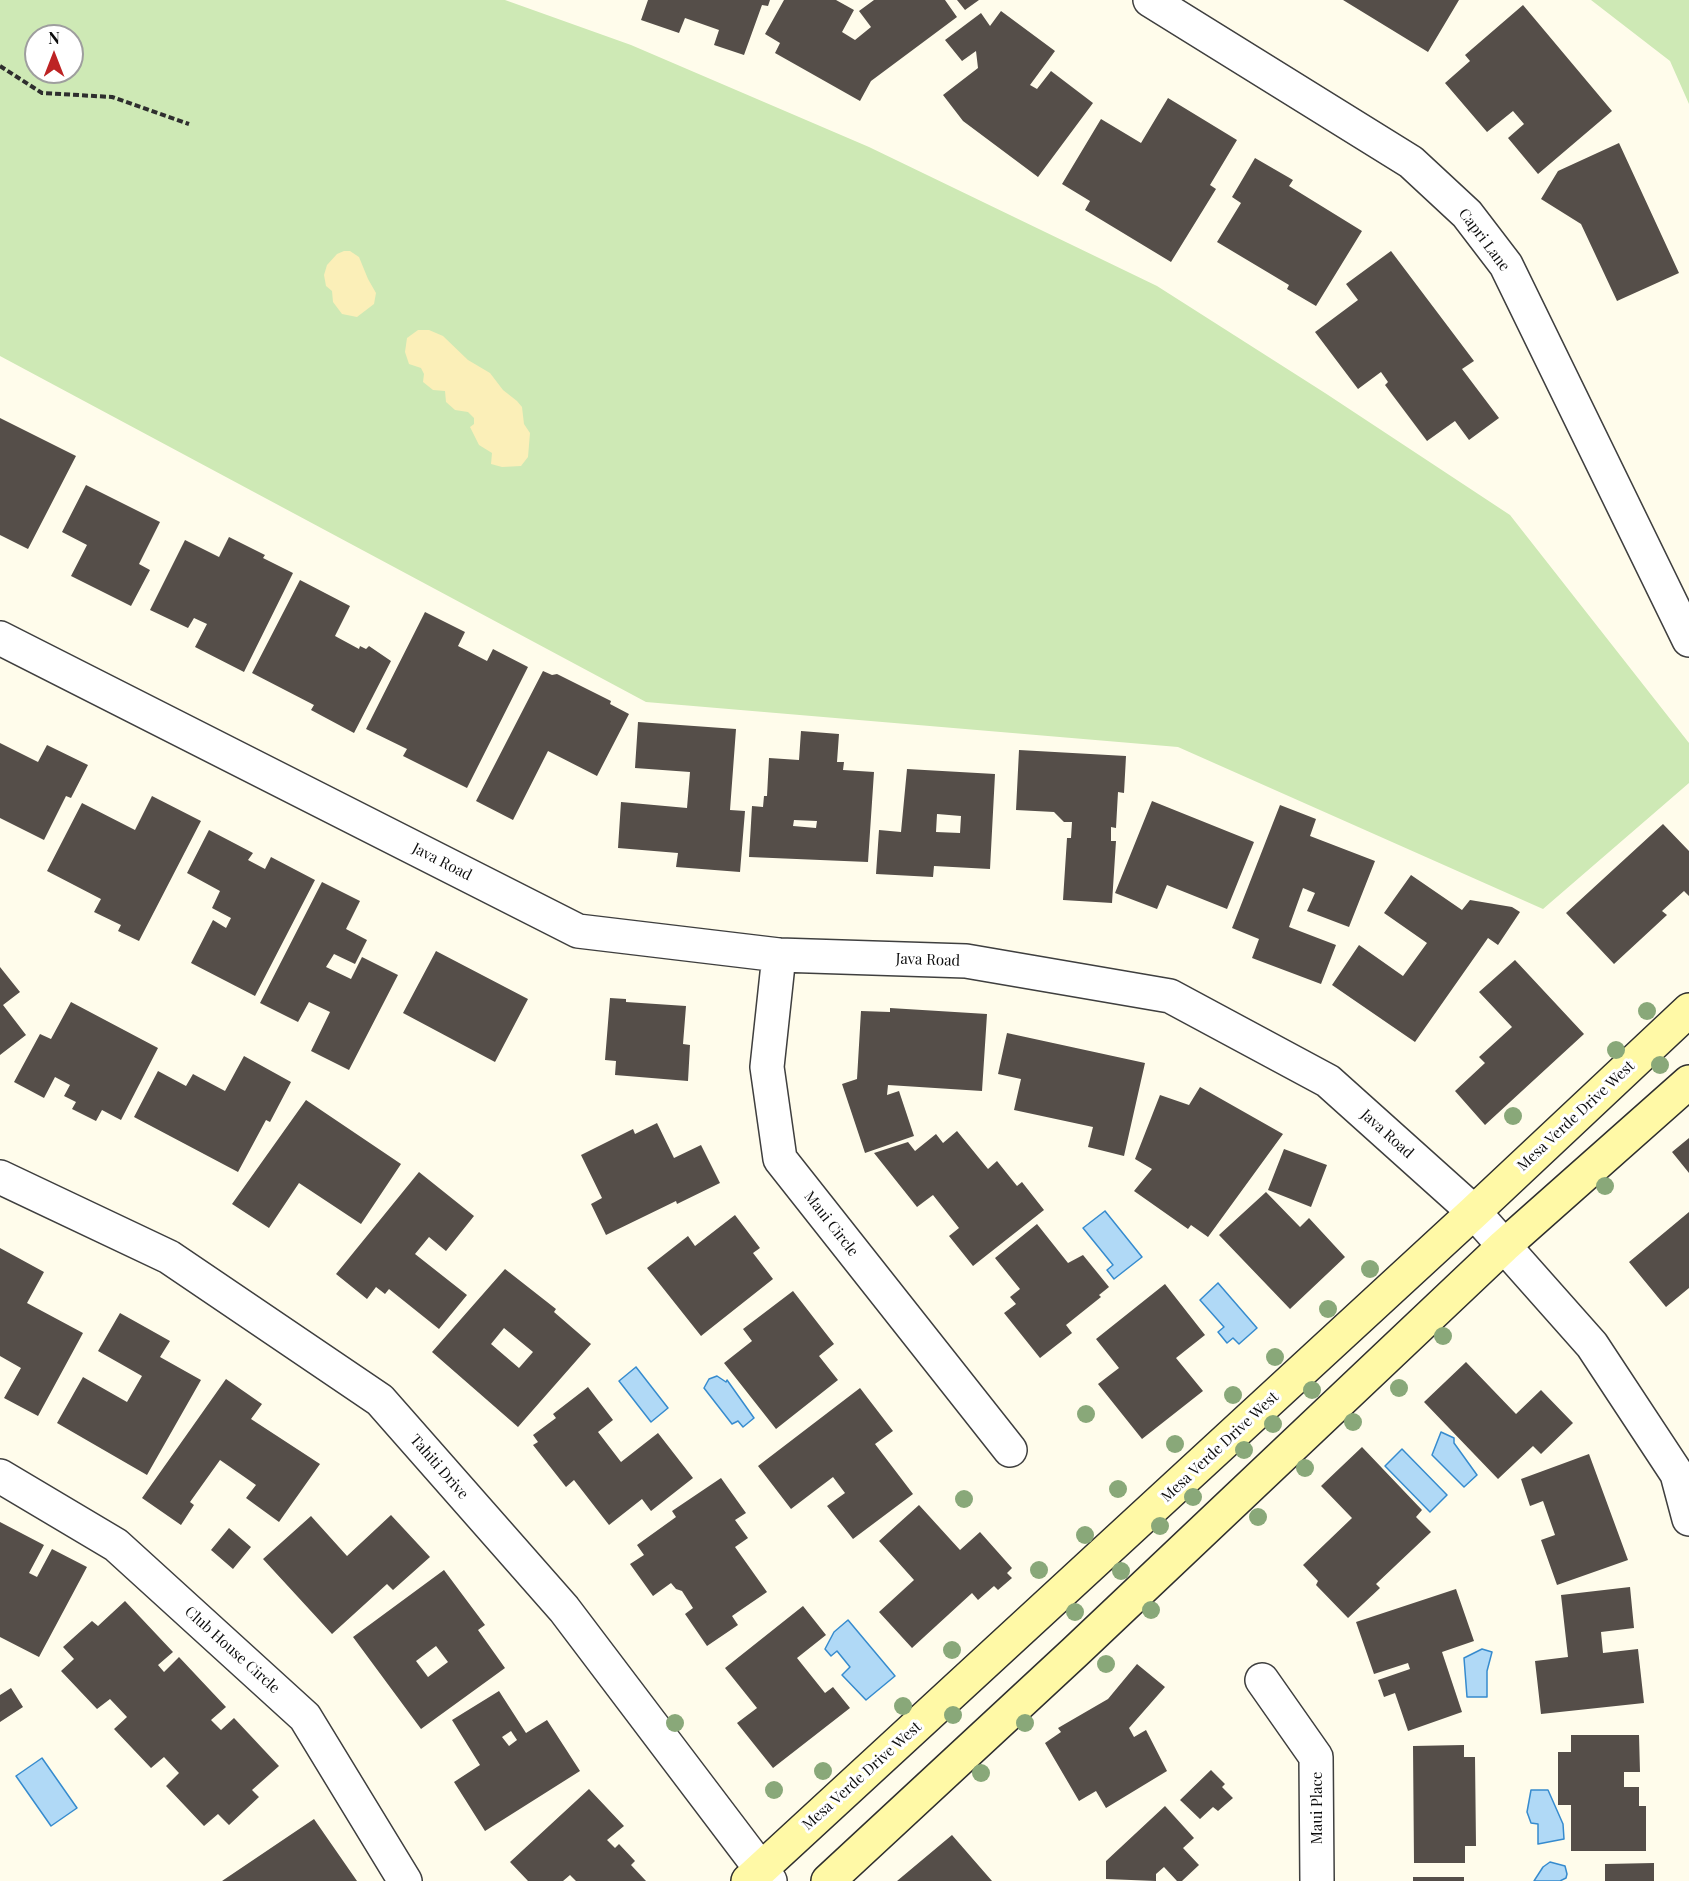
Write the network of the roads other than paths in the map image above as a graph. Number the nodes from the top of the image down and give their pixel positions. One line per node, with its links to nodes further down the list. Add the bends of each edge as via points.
1 (1150, 0): 3 (street, Capri Lane, via 1412,162 1467,214 1506,264)
2 (0, 638): 4 (street, Java Road, via 578,931)
3 (1689, 640)
4 (778, 955): 8 (street, Java Road, via 966,961 1170,996 1328,1081); 10 (street, Maui Circle, via 767,1067 780,1159)
5 (1689, 1010): 8 (street, Mesa Verde Drive West)
6 (1689, 1082): 9 (street)
7 (0, 1178): 14 (street, Tahiti Drive, via 169,1257 380,1400 564,1609)
8 (1474, 1212): 9 (street, Java Road); 14 (street, Mesa Verde Drive West)
9 (1504, 1246): 12 (street, Java Road, via 1592,1345 1677,1474); 16 (street)
10 (1010, 1450)
11 (0, 1476): 15 (street, Club House Circle, via 116,1545 305,1717)
12 (1689, 1519)
13 (1262, 1680): 17 (street, Maui Place, via 1316,1757)
14 (759, 1877)
15 (405, 1881)
16 (828, 1881)
17 (1317, 1881)

